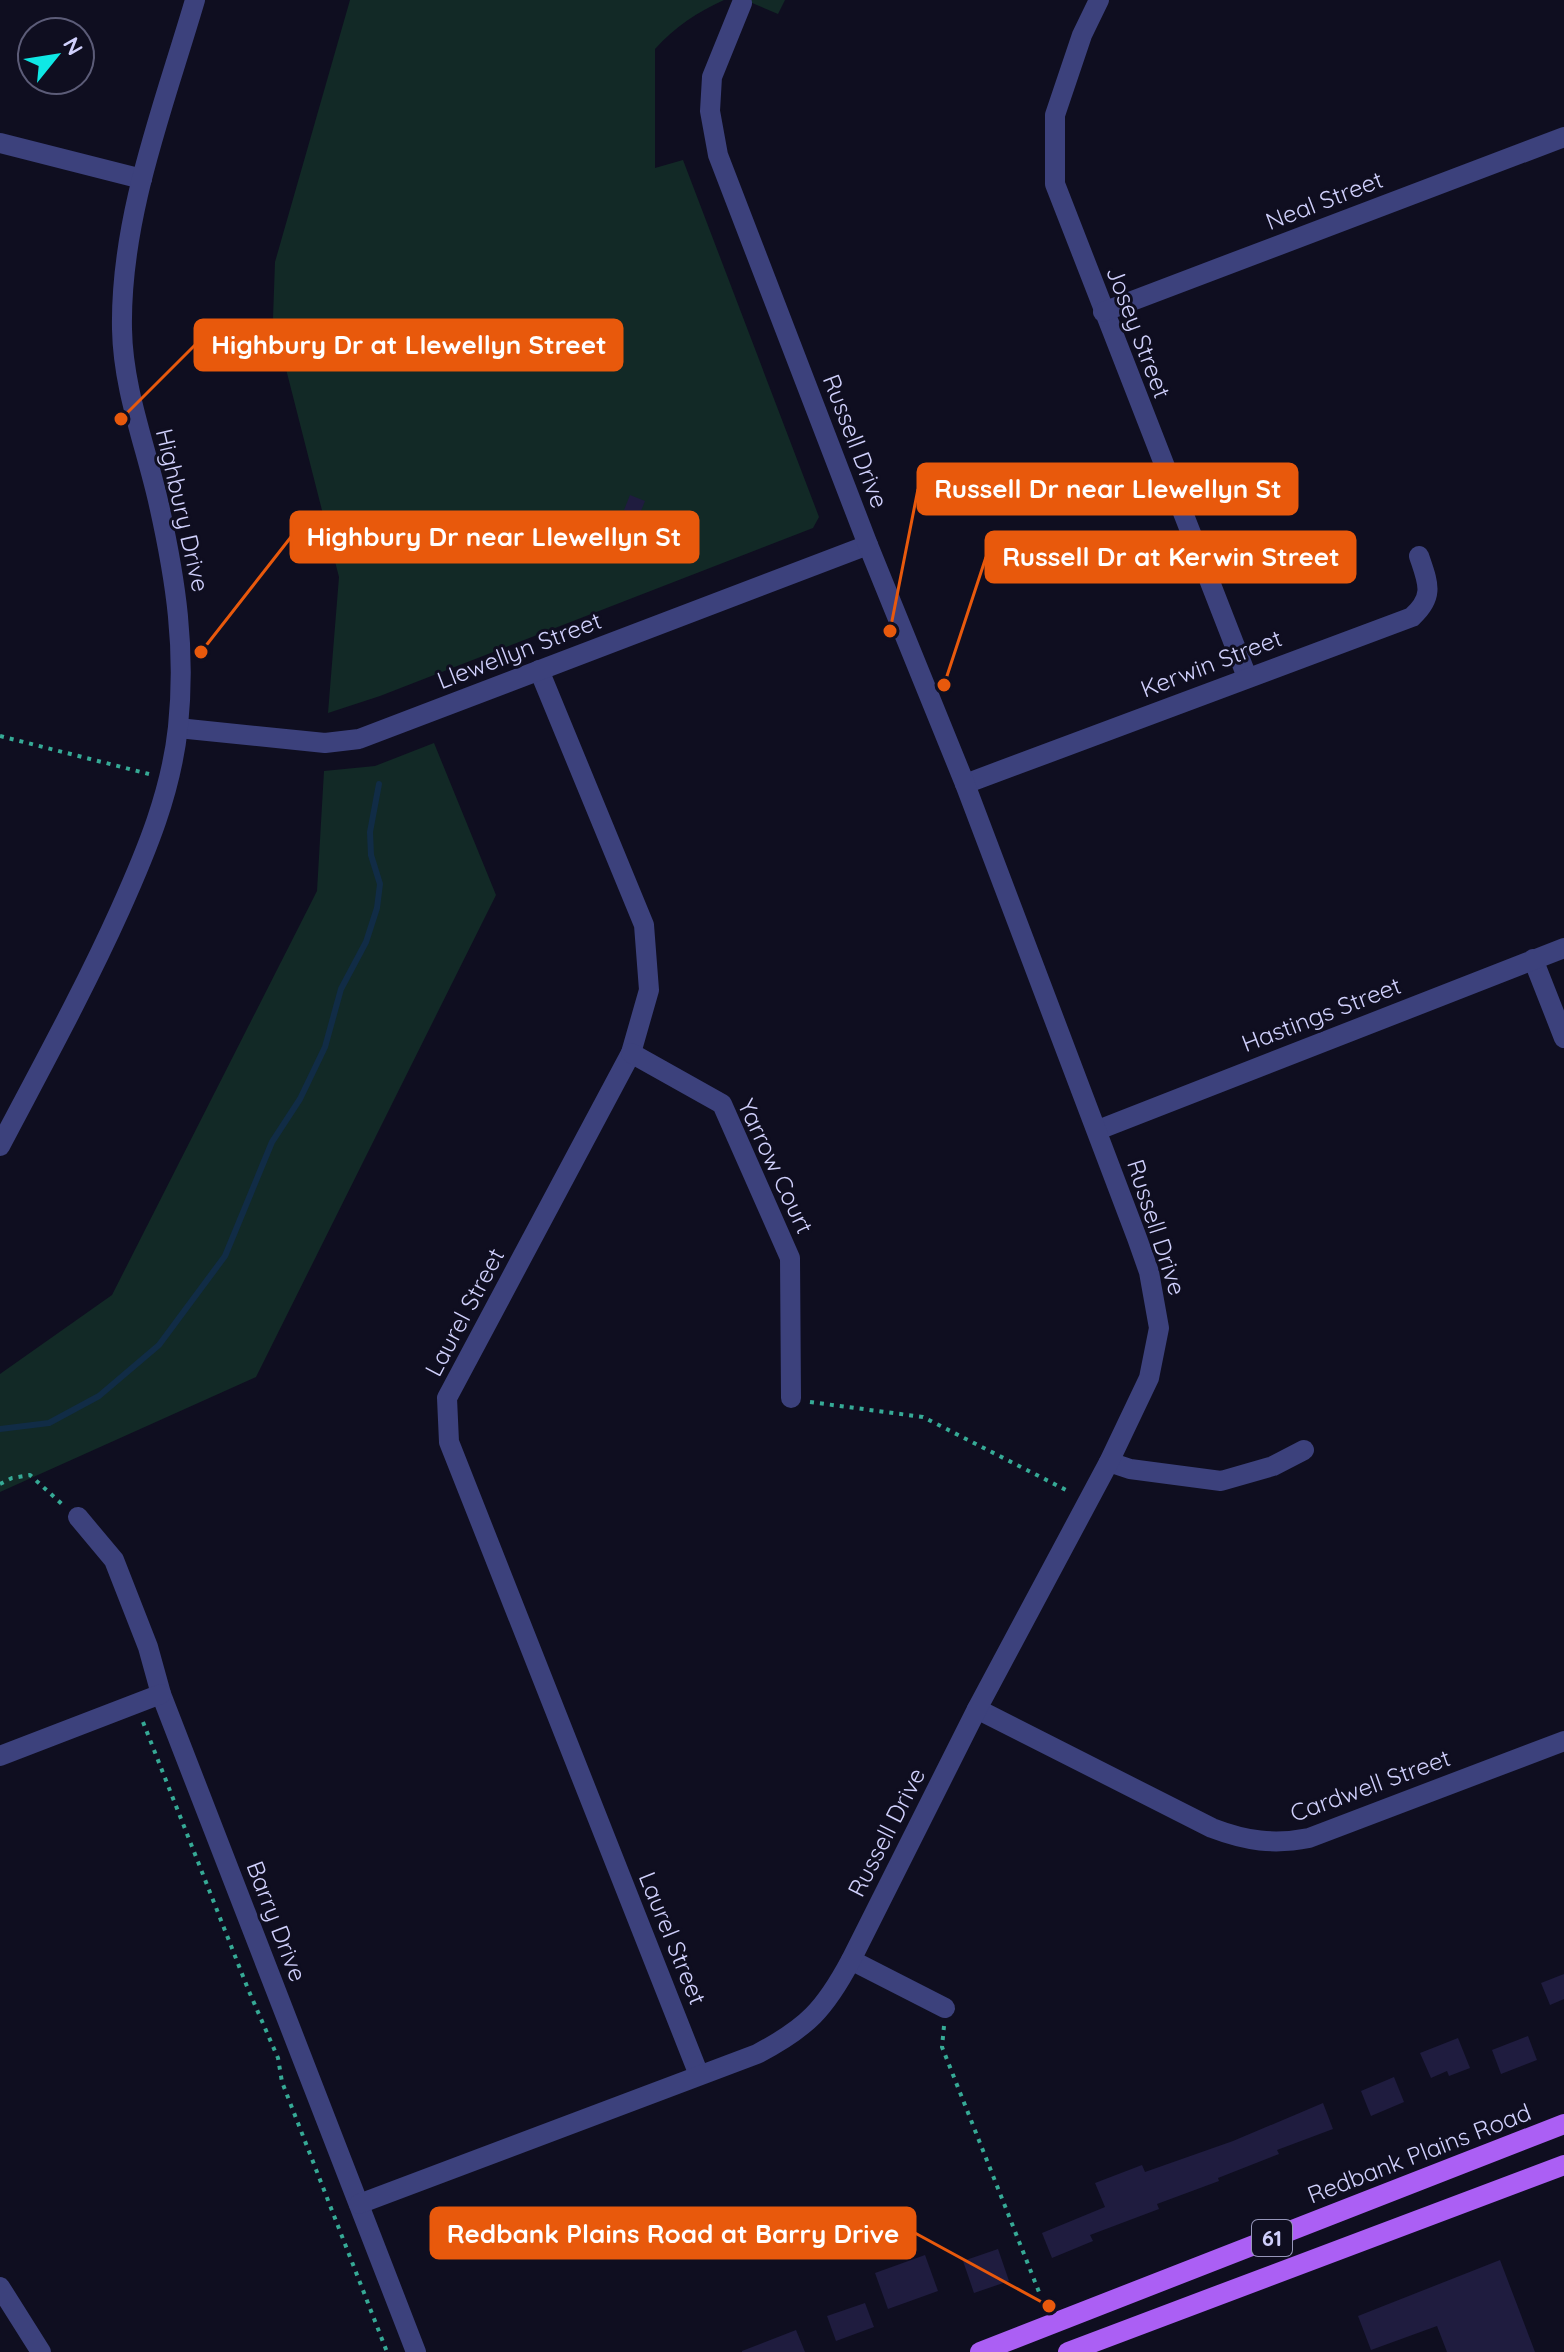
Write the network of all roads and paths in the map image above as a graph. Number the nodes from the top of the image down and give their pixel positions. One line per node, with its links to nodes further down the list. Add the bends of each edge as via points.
1 (195, 0): 6 (street, Highbury Drive)
2 (1098, 0): 7 (street, Josey Street, via 1055,115 1055,184)
3 (742, 3): 8 (street, Russell Drive, via 712,77 710,111 718,155)
4 (1564, 137): 7 (street, Neal Street)
5 (0, 143): 6 (street)
6 (142, 179): 12 (street, Highbury Drive, via 124,266 121,330 129,394 159,504 179,607 183,667)
7 (1103, 312): 11 (street, Josey Street)
8 (868, 545): 10 (street, Llewellyn Street); 15 (street, Russell Drive)
9 (1419, 556): 11 (street, Kerwin Street, via 1429,587 1423,608 1412,617)
10 (539, 670): 12 (street, Llewellyn Street, via 359,739 325,743); 19 (street, Laurel Street, via 644,925 649,990)
11 (1247, 677): 15 (street, Kerwin Street)
12 (178, 728): 14 (street, Highbury Drive)
13 (0, 736): 14 (path)
14 (170, 780): 21 (street, Highbury Drive, via 153,837 99,957)
15 (965, 784): 20 (street, Russell Drive)
16 (1564, 948): 17 (street, Hastings Street)
17 (1533, 959): 18 (street); 20 (street, Hastings Street)
18 (1564, 1038)
19 (631, 1053): 22 (street, Yarrow Court, via 722,1104 790,1258); 35 (street, Laurel Street, via 447,1398 449,1442)
20 (1098, 1130): 24 (street, Russell Drive, via 1149,1272 1159,1328 1149,1378)
21 (0, 1146)
22 (791, 1398): 26 (path, via 923,1417)
23 (1304, 1450): 24 (street, via 1273,1466 1221,1481)
24 (1109, 1462): 26 (street, Russell Drive)
25 (0, 1484): 27 (path, via 30,1475)
26 (1087, 1500): 29 (street, Russell Drive)
27 (78, 1517): 28 (street, Barry Drive, via 114,1560)
28 (161, 1694): 32 (street); 38 (street, Barry Drive)
29 (977, 1709): 31 (street, Cardwell Street, via 1212,1828 1263,1842 1286,1843 1333,1830); 33 (street, Russell Drive)
30 (143, 1722): 42 (path, via 278,2058 282,2082)
31 (1564, 1741)
32 (0, 1756)
33 (851, 1960): 34 (street); 35 (street, Russell Drive, via 817,2014 789,2037)
34 (945, 2008): 40 (path, via 942,2047)
35 (699, 2075): 38 (street, Russell Drive)
36 (1564, 2124): 44 (main road, Redbank Plains Road / 61)
37 (1564, 2165): 45 (main road, 61)
38 (359, 2204): 43 (street, Barry Drive)
39 (0, 2287): 41 (street)
40 (1041, 2297)
41 (41, 2352)
42 (387, 2352)
43 (416, 2352)
44 (980, 2352)
45 (1068, 2352)

